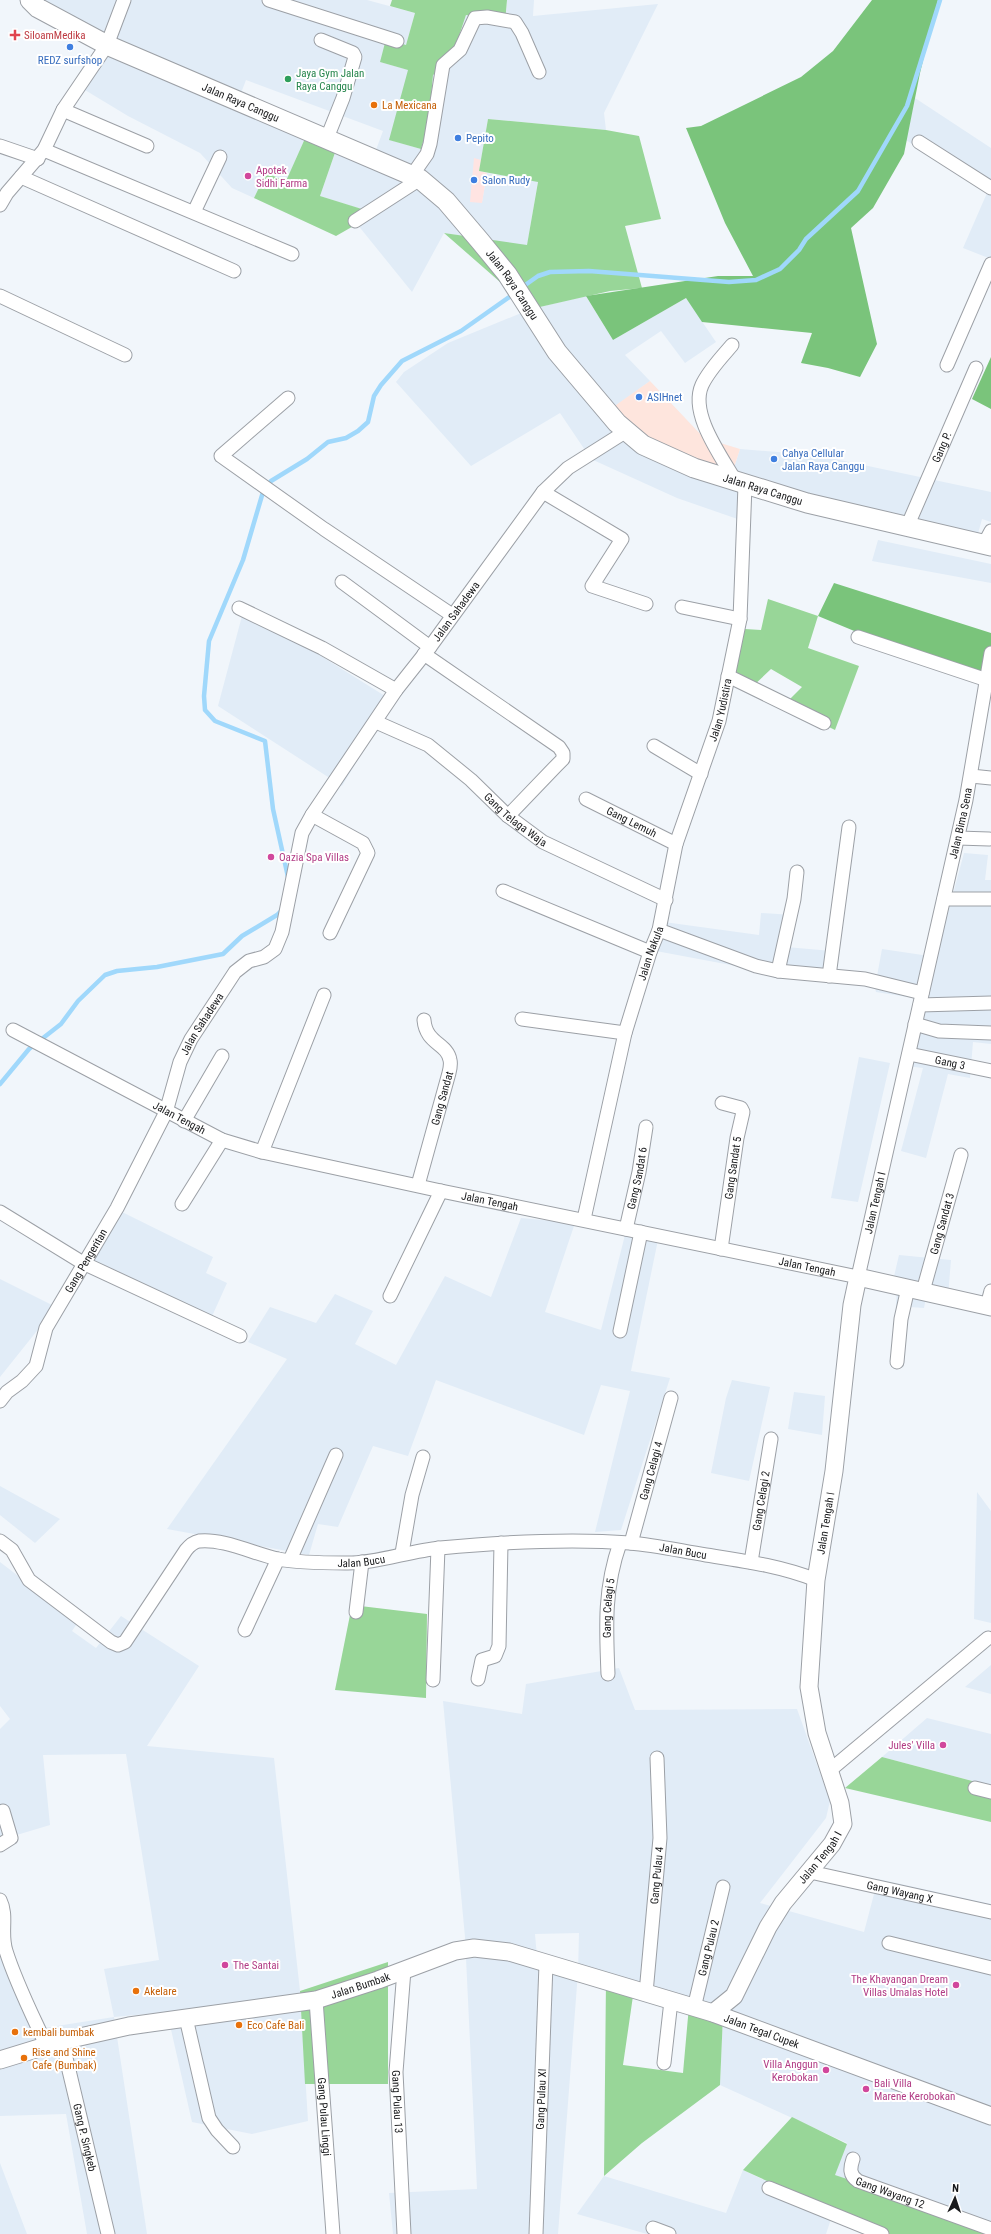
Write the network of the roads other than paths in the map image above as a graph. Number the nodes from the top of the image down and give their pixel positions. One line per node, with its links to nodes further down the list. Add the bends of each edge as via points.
1 (124, 0): 6 (street)
2 (269, 0): 5 (street)
3 (37, 2): 6 (main road, Jalan Raya Canggu)
4 (321, 40): 9 (street, via 353,53 355,57 343,98)
5 (397, 40)
6 (107, 45): 8 (street); 9 (main road, Jalan Raya Canggu)
7 (539, 72): 15 (street, via 515,22 487,17 475,18 460,50 443,65 430,144)
8 (63, 110): 12 (street); 13 (street)
9 (327, 138): 15 (main road, Jalan Raya Canggu)
10 (919, 142): 17 (street)
11 (0, 146): 13 (street)
12 (147, 146)
13 (41, 154): 16 (street); 19 (street)
14 (220, 157): 19 (street)
15 (417, 176): 20 (street); 30 (main road, Jalan Raya Canggu, via 457,213 507,274 557,352)
16 (22, 177): 18 (street); 23 (street)
17 (991, 188)
18 (0, 205)
19 (194, 212): 21 (street)
20 (355, 221)
21 (292, 254)
22 (991, 264): 27 (street)
23 (234, 271)
24 (0, 296): 26 (street)
25 (732, 345): 31 (street, via 710,371 701,387 700,406 702,421)
26 (125, 355)
27 (947, 364)
28 (976, 368): 33 (street, Gang P.)
29 (288, 398): 39 (street, via 221,456)
30 (625, 432): 31 (main road, Jalan Raya Canggu, via 642,445 662,454 694,468); 32 (street, Jalan Sahadewa, via 568,468)
31 (741, 483): 33 (main road, Jalan Raya Canggu, via 807,503); 40 (street, Jalan Yudistira)
32 (543, 492): 36 (street, via 622,539 592,586); 39 (street, Jalan Sahadewa)
33 (907, 527): 34 (main road, Jalan Raya Canggu)
34 (989, 540)
35 (342, 582): 42 (street)
36 (646, 604)
37 (682, 607): 40 (street)
38 (239, 608): 46 (street, via 322,648)
39 (452, 615): 42 (street, Jalan Sahadewa)
40 (740, 619): 44 (street, Jalan Yudistira)
41 (858, 637): 45 (street)
42 (427, 651): 46 (street, Jalan Sahadewa); 55 (street, via 563,752 562,759 557,765)
43 (990, 660): 45 (street, Jalan Bima Sena)
44 (728, 676): 48 (street); 50 (street, Jalan Yudistira, via 719,721)
45 (987, 680): 51 (street, Jalan Bima Sena)
46 (396, 690): 47 (street, Jalan Sahadewa)
47 (376, 722): 54 (street, Jalan Sahadewa); 55 (street, Gang Telaga Waja, via 428,745 471,780)
48 (824, 723)
49 (654, 746): 50 (street)
50 (701, 774): 59 (street, Jalan Yudistira)
51 (971, 776): 52 (street); 57 (street, Jalan Bima Sena)
52 (991, 778)
53 (586, 800): 59 (street, Gang Lemuh)
54 (312, 815): 66 (street, via 364,843 368,853); 83 (street, Jalan Sahadewa, via 302,833 282,932 275,949 264,957 249,961 235,972 191,1040 180,1062)
55 (508, 816): 64 (street, Gang Telaga Waja, via 543,842)
56 (849, 827): 69 (street)
57 (958, 838): 58 (street); 62 (street, Jalan Bima Sena)
58 (989, 839)
59 (676, 844): 64 (street, Jalan Yudistira)
60 (797, 872): 68 (street, via 794,899)
61 (503, 891): 67 (street)
62 (944, 899): 63 (street); 71 (street, Jalan Bima Sena)
63 (991, 899)
64 (666, 900): 65 (street, Jalan Yudistira)
65 (659, 930): 67 (street, Jalan Nakula); 68 (street, Jalan Nakula, via 756,966)
66 (330, 933)
67 (650, 952): 77 (street, Jalan Nakula)
68 (778, 971): 69 (street, Jalan Nakula)
69 (829, 976): 71 (street, Jalan Nakula, via 888,984)
70 (324, 995): 87 (street)
71 (921, 999): 72 (street, Jalan Nakula); 75 (street, Jalan Tengah I)
72 (991, 1003)
73 (522, 1018): 77 (street)
74 (424, 1020): 89 (street, Gang Sandat, via 428,1034 447,1053 450,1073)
75 (916, 1024): 78 (street, via 939,1031); 79 (street, Jalan Tengah I)
76 (13, 1030): 83 (street, Jalan Tengah)
77 (625, 1033): 93 (street, Jalan Nakula)
78 (991, 1033)
79 (909, 1054): 81 (street, Gang 3); 98 (street, Jalan Tengah I)
80 (222, 1056): 84 (street)
81 (991, 1072)
82 (722, 1103): 96 (street, Gang Sandat 5, via 741,1108 744,1112 737,1138)
83 (166, 1112): 84 (street, Jalan Tengah); 97 (street, Gang Pengeritan, via 121,1201)
84 (184, 1121): 86 (street, Jalan Tengah)
85 (646, 1127): 94 (street, Gang Sandat 6)
86 (222, 1140): 87 (street, Jalan Tengah); 91 (street)
87 (262, 1152): 89 (street, Jalan Tengah)
88 (961, 1156): 99 (street, Gang Sandat 3)
89 (418, 1185): 90 (street, Jalan Tengah)
90 (441, 1191): 93 (street, Jalan Tengah); 100 (street)
91 (182, 1204)
92 (0, 1212): 97 (street)
93 (584, 1219): 94 (street, Jalan Tengah)
94 (626, 1229): 95 (street, Jalan Tengah)
95 (641, 1232): 96 (street, Jalan Tengah); 102 (street)
96 (721, 1249): 98 (street, Jalan Tengah)
97 (83, 1263): 103 (street); 105 (street, Gang Pengeritan, via 46,1328 36,1366 22,1381)
98 (858, 1277): 99 (street, Jalan Tengah); 118 (street, Jalan Tengah I, via 852,1305 834,1471)
99 (916, 1290): 101 (street, Jalan Tengah); 104 (street, Gang Sandat 3, via 902,1319)
100 (390, 1296)
101 (990, 1301)
102 (620, 1331)
103 (240, 1336)
104 (897, 1362)
105 (2, 1393)
106 (672, 1398): 112 (street, Gang Celagi 4)
107 (771, 1439): 117 (street, Gang Celagi 2)
108 (336, 1455): 115 (street)
109 (423, 1457): 114 (street, via 412,1495)
110 (0, 1541): 115 (street, Jalan Bucu, via 12,1550 29,1580 118,1646 125,1642 191,1544 210,1541)
111 (501, 1543): 112 (street, Jalan Bucu); 113 (street, Jalan Bucu); 123 (street, via 500,1646 495,1656 482,1660)
112 (625, 1543): 117 (street, Jalan Bucu); 122 (street, Gang Celagi 5, via 610,1576 607,1595)
113 (438, 1548): 114 (street, Jalan Bucu); 124 (street)
114 (402, 1553): 116 (street, Jalan Bucu)
115 (284, 1560): 116 (street, Jalan Bucu); 120 (street)
116 (362, 1562): 119 (street)
117 (751, 1562): 118 (street, Jalan Bucu, via 792,1571)
118 (816, 1580): 126 (street, Jalan Tengah I, via 810,1688 817,1733)
119 (356, 1612)
120 (245, 1630)
121 (988, 1638): 126 (street)
122 (608, 1674)
123 (478, 1679)
124 (433, 1680)
125 (657, 1758): 139 (street, Gang Pulau 4, via 660,1838)
126 (829, 1771): 131 (street, Jalan Tengah I, via 840,1803 843,1824 832,1844)
127 (975, 1788): 128 (street)
128 (991, 1792)
129 (3, 1811): 130 (street, via 11,1838)
130 (0, 1845)
131 (810, 1872): 134 (street, Gang Wayang X); 143 (street, Jalan Tengah I, via 783,1903 768,1927 734,1996)
132 (723, 1887): 142 (street, Gang Pulau 2)
133 (0, 1900): 146 (street, via 5,1915 3,1933 6,1950)
134 (991, 1912)
135 (889, 1943): 137 (street)
136 (546, 1964): 138 (street, Jalan Bumbak, via 509,1952 474,1948 455,1951); 139 (street, Jalan Bumbak); 158 (street, Gang Pulau XI)
137 (991, 1968)
138 (404, 1970): 140 (street, Jalan Bumbak); 157 (street, Gang Pulau 13, via 396,2072)
139 (646, 1993): 141 (street, Jalan Bumbak)
140 (316, 2000): 144 (street, Jalan Bumbak); 156 (street, Gang Pulau Linggi)
141 (671, 2001): 142 (street, Jalan Bumbak); 148 (street)
142 (694, 2008): 143 (street, Jalan Bumbak)
143 (713, 2013): 149 (street, Jalan Tegal Cupek)
144 (186, 2018): 145 (street, Jalan Bumbak, via 129,2026); 150 (street, via 209,2118)
145 (62, 2041): 146 (street, Jalan Bumbak); 155 (street, Gang P. Singkeb)
146 (46, 2045): 147 (street, Jalan Bumbak)
147 (0, 2060)
148 (664, 2063)
149 (991, 2116)
150 (233, 2147)
151 (853, 2159): 154 (street, Gang Wayang 12, via 850,2172 858,2181)
152 (769, 2188): 160 (street)
153 (653, 2228): 159 (street)
154 (991, 2230)
155 (108, 2234)
156 (333, 2234)
157 (404, 2234)
158 (536, 2234)
159 (669, 2234)
160 (882, 2234)

